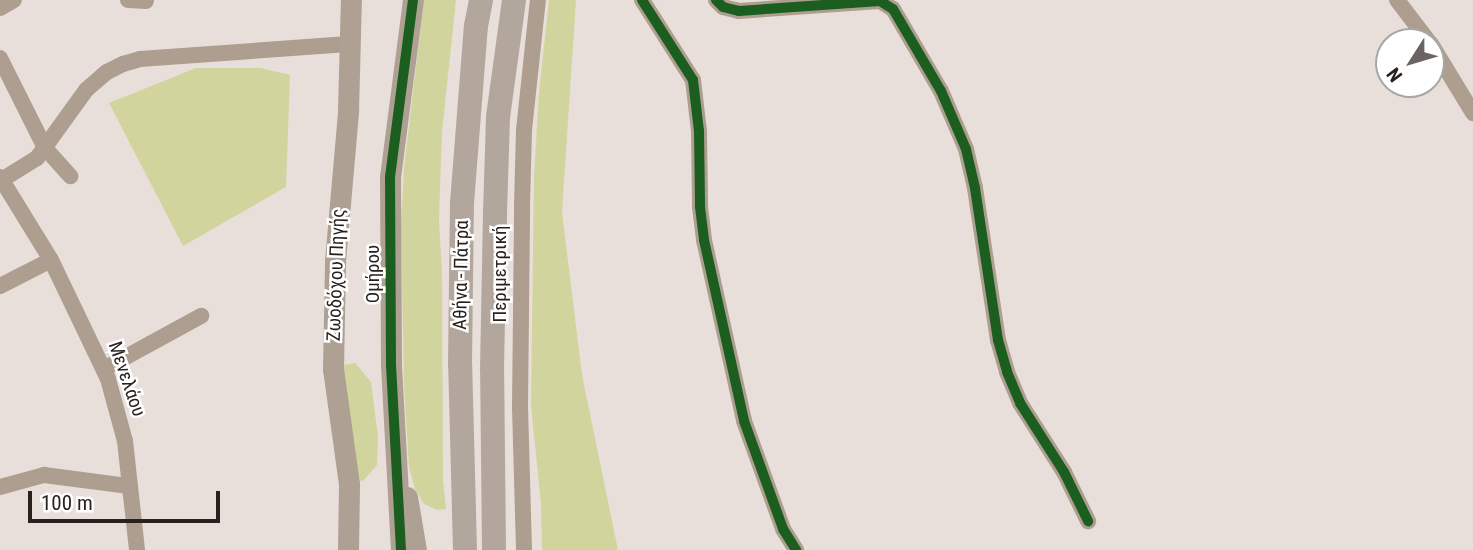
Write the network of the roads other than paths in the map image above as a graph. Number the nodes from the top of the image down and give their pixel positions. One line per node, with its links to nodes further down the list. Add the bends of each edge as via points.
1 (15, 0): 12 (street)
2 (128, 0): 11 (street)
3 (351, 0): 14 (main road, Ζωοδόχου Πηγής)
4 (412, 0): 25 (main road, Ομήρου, via 390,177)
5 (481, 0): 33 (highway, Αθήνα - Πάτρα, via 462,203 460,339)
6 (514, 0): 34 (highway, Αθήνα - Πάτρα, via 498,117 492,370)
7 (538, 0): 35 (street, Περιμετρική, via 522,182)
8 (642, 0): 36 (street, via 693,80 704,240 744,421 783,529)
9 (716, 0): 28 (street, via 739,11 880,1 893,9 941,90 966,149 1007,372)
10 (1397, 0): 13 (street)
11 (146, 1)
12 (0, 8)
13 (1418, 28)
14 (351, 44): 18 (street, via 123,64 86,90); 30 (main road, Ζωοδόχου Πηγής, via 336,235 333,369 349,484)
15 (0, 58): 18 (street)
16 (1445, 67): 17 (street)
17 (1473, 113)
18 (46, 148): 19 (street); 20 (street)
19 (71, 176)
20 (1, 179): 21 (street, Μενελάου)
21 (51, 260): 22 (street); 24 (street, Μενελάου)
22 (0, 286)
23 (201, 316): 24 (street)
24 (104, 369): 26 (street, Μενελάου, via 125,441)
25 (395, 437): 31 (main road, Ομήρου); 32 (main road, Ομήρου)
26 (129, 486): 27 (street, via 44,475); 29 (street, Μενελάου)
27 (0, 487)
28 (1088, 521)
29 (137, 550)
30 (348, 550)
31 (401, 550)
32 (416, 550)
33 (466, 550)
34 (495, 550)
35 (524, 550)
36 (796, 550)

